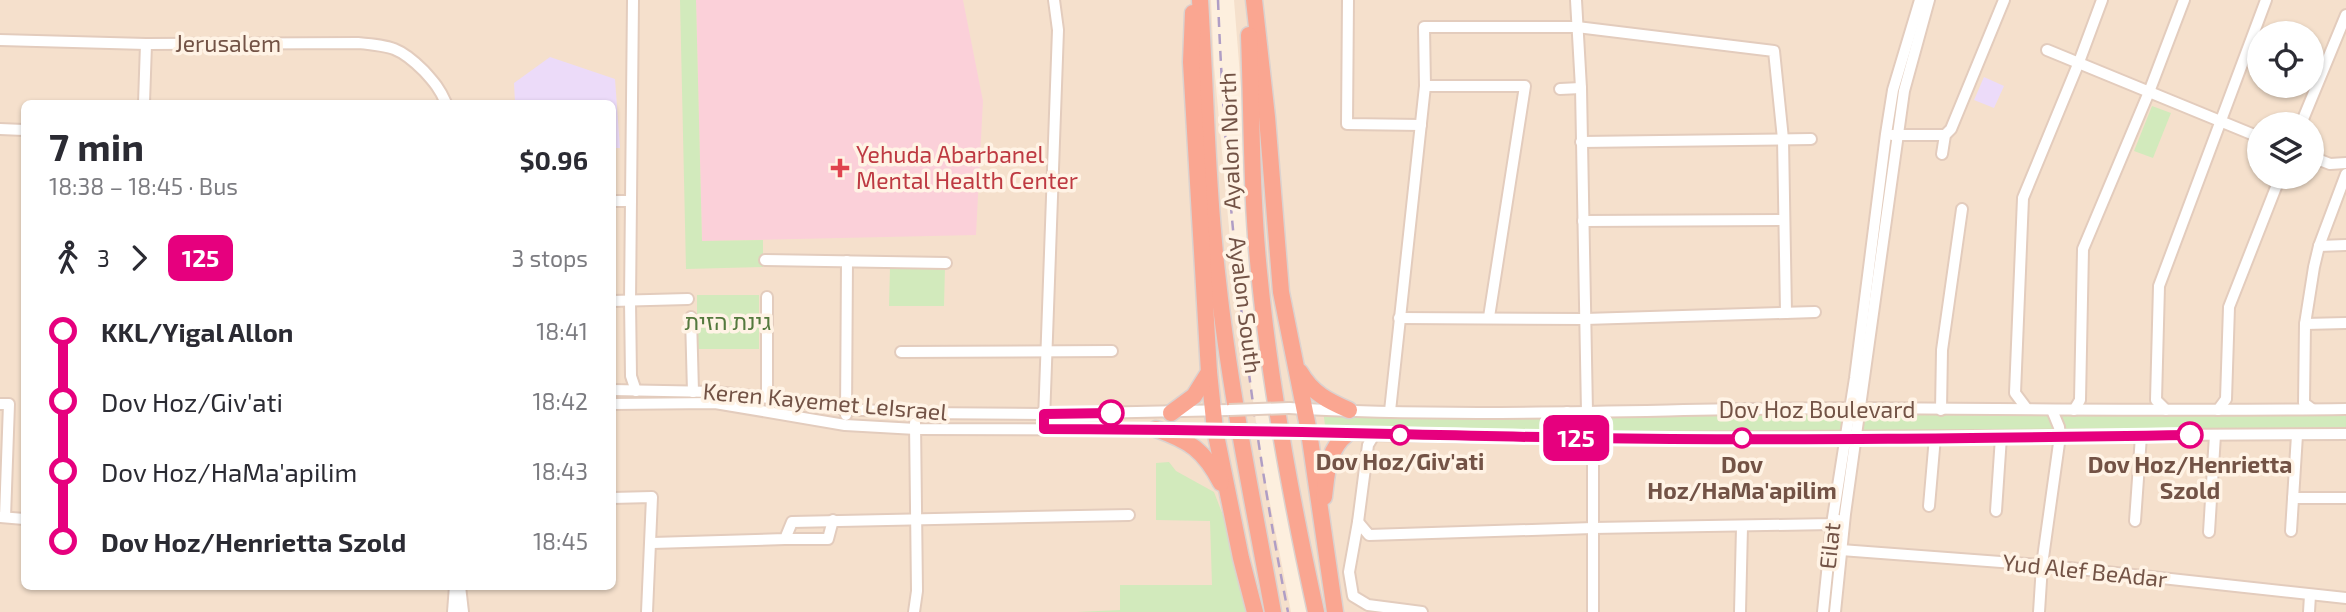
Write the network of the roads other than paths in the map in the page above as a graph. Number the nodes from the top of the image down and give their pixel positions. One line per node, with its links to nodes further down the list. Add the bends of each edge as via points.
1 (633, 0): 44 (street)
2 (1054, 0): 65 (street, via 1058,30)
3 (1194, 0): 69 (highway, via 1191,62)
4 (1200, 0): 152 (highway, Ayalon South, via 1218,284)
5 (1248, 0): 153 (highway, Ayalon North, via 1259,278 1295,516)
6 (1254, 0): 68 (highway, via 1282,292)
7 (1349, 0): 29 (street, via 1347,124)
8 (1576, 0): 16 (street)
9 (1920, 0): 33 (street, via 1893,90)
10 (1929, 0): 33 (street)
11 (2004, 0): 34 (street)
12 (2102, 0): 20 (street)
13 (2184, 0): 24 (street)
14 (2266, 0): 28 (street)
15 (2346, 15): 27 (street)
16 (1577, 27): 21 (street, via 1424,27); 22 (street); 35 (street, via 1774,51)
17 (0, 40): 18 (street, Jerusalem)
18 (146, 44): 25 (street); 26 (street, Jerusalem, via 385,46 406,53 439,87)
19 (2047, 50): 20 (street)
20 (2079, 62): 24 (street); 81 (street, via 2023,198 2015,393)
21 (1425, 86): 29 (street); 60 (street, via 1525,86)
22 (1581, 88): 23 (street); 37 (street)
23 (1560, 89)
24 (2149, 92): 28 (street); 88 (street, via 2083,249 2080,400)
25 (144, 100)
26 (445, 100)
27 (2306, 112)
28 (2219, 121): 32 (street); 89 (street, via 2160,286 2156,400)
29 (1421, 125): 61 (street)
30 (0, 129): 31 (street)
31 (21, 130)
32 (2247, 132)
33 (1892, 135): 34 (street); 70 (street); 79 (street)
34 (1945, 135): 38 (street)
35 (1783, 139): 36 (street); 37 (street); 46 (street)
36 (1811, 139)
37 (1581, 142): 47 (street)
38 (1942, 154)
39 (2324, 162): 40 (street)
40 (2346, 163)
41 (2346, 174): 49 (street)
42 (2275, 189): 90 (street, via 2229,307 2226,399)
43 (616, 201): 44 (street)
44 (631, 201): 56 (street)
45 (1962, 209): 86 (street, via 1942,350)
46 (1784, 220): 47 (street); 58 (street)
47 (1583, 221): 62 (street)
48 (2346, 245): 49 (street)
49 (2319, 246): 64 (street)
50 (765, 260): 51 (street)
51 (847, 261): 52 (street); 78 (street)
52 (946, 263)
53 (767, 297): 74 (street)
54 (688, 299): 56 (street)
55 (616, 301): 56 (street)
56 (630, 301): 72 (street, via 631,376)
57 (1815, 312): 58 (street)
58 (1786, 313): 62 (street)
59 (691, 317): 73 (street)
60 (1489, 317): 61 (street); 62 (street)
61 (1399, 318): 91 (street)
62 (1585, 319): 94 (street)
63 (2346, 323): 64 (street)
64 (2305, 324): 82 (street, via 2304,402)
65 (1045, 351): 66 (street); 67 (street); 96 (street)
66 (1112, 351)
67 (901, 352)
68 (1295, 362): 77 (highway); 85 (highway, via 1323,399)
69 (1209, 372): 84 (highway); 95 (highway, via 1194,396)
70 (1863, 379): 79 (street); 80 (street, via 1869,401)
71 (616, 390): 72 (street, Keren Kayemet LeIsrael)
72 (636, 391): 73 (street, Keren Kayemet LeIsrael)
73 (693, 392): 74 (street, Keren Kayemet LeIsrael)
74 (767, 397): 78 (street, Keren Kayemet LeIsrael)
75 (0, 404): 124 (street, via 9,404)
76 (616, 404): 97 (street, Keren Kayemet LeIsrael, via 715,404)
77 (1297, 408): 84 (street, Keren Kayemet LeIsrael, bridge); 85 (street, Dov Hoz Boulevard); 102 (highway)
78 (846, 409): 92 (street, Keren Kayemet LeIsrael); 97 (street)
79 (1854, 409): 80 (street, Dov Hoz Boulevard); 94 (street, Dov Hoz Boulevard); 113 (street)
80 (1882, 409): 86 (street, Dov Hoz Boulevard)
81 (2027, 409): 86 (street, Dov Hoz Boulevard); 87 (street, Dov Hoz Boulevard)
82 (2312, 409): 83 (street, Dov Hoz Boulevard); 90 (street, Dov Hoz Boulevard)
83 (2346, 409)
84 (1221, 410): 95 (street, Keren Kayemet LeIsrael); 101 (highway)
85 (1349, 410): 91 (street, Dov Hoz Boulevard)
86 (1941, 410)
87 (2052, 410): 88 (street, Dov Hoz Boulevard); 107 (street)
88 (2074, 410): 89 (street, Dov Hoz Boulevard)
89 (2166, 410): 90 (street, Dov Hoz Boulevard)
90 (2218, 410)
91 (1390, 411): 93 (street, Dov Hoz Boulevard)
92 (915, 412): 96 (street, Keren Kayemet LeIsrael); 98 (street)
93 (1567, 412): 94 (street, Dov Hoz Boulevard); 111 (street, via 1579,421)
94 (1587, 412): 112 (street)
95 (1171, 413): 96 (street, Keren Kayemet LeIsrael)
96 (1044, 414): 99 (street)
97 (845, 425): 98 (street, Keren Kayemet LeIsrael)
98 (916, 429): 99 (street, Keren Kayemet LeIsrael); 125 (street)
99 (1044, 429): 100 (street, Keren Kayemet LeIsrael)
100 (1156, 429): 101 (street, Keren Kayemet LeIsrael); 119 (highway, via 1201,452)
101 (1216, 430): 102 (street, Keren Kayemet LeIsrael, bridge); 119 (highway)
102 (1301, 432): 103 (street, Dov Hoz Boulevard); 128 (highway)
103 (1354, 434): 114 (street, Dov Hoz Boulevard); 128 (highway, via 1338,441 1328,462)
104 (2346, 434): 106 (street, Dov Hoz Boulevard)
105 (2215, 435): 106 (street, Dov Hoz Boulevard); 108 (street, Dov Hoz Boulevard); 134 (street)
106 (2297, 435): 117 (street)
107 (2060, 436): 108 (street, Dov Hoz Boulevard); 110 (street, Dov Hoz Boulevard); 142 (street)
108 (2141, 436): 129 (street)
109 (1935, 437): 110 (street, Dov Hoz Boulevard); 113 (street, Dov Hoz Boulevard); 120 (street)
110 (2001, 437): 121 (street)
111 (1585, 438): 112 (street, Dov Hoz Boulevard); 114 (street, Dov Hoz Boulevard); 115 (street)
112 (1602, 438): 113 (street, Dov Hoz Boulevard); 115 (street)
113 (1850, 438): 122 (street, Eilat); 131 (street, Eilat)
114 (1371, 440): 130 (street)
115 (1593, 449): 133 (street)
116 (616, 498): 139 (street, via 652,497)
117 (2293, 498): 118 (street); 135 (street)
118 (2346, 498)
119 (1229, 500): 151 (highway)
120 (1929, 506)
121 (1996, 510)
122 (1845, 514): 131 (street); 140 (street, Eilat)
123 (1129, 515): 125 (street)
124 (3, 517): 126 (street)
125 (915, 518): 127 (street); 150 (street)
126 (21, 519)
127 (833, 520): 137 (street, via 792,522); 137 (street, via 828,539)
128 (1321, 520): 154 (highway)
129 (2135, 521)
130 (1358, 522): 136 (street); 138 (street)
131 (1832, 524): 132 (street); 141 (street, Eilat)
132 (1742, 527): 133 (street); 157 (street)
133 (1593, 528): 136 (street); 156 (street)
134 (2210, 531)
135 (2291, 531)
136 (1369, 535): 138 (street)
137 (785, 539): 139 (street)
138 (1354, 541): 155 (street, via 1349,572 1353,596 1368,605)
139 (652, 543): 149 (street)
140 (1841, 550): 141 (street); 142 (street, Yud Alef BeAdar); 159 (street, Eilat)
141 (1829, 561): 158 (street, Eilat)
142 (2042, 565): 145 (street, Yud Alef BeAdar); 160 (street)
143 (455, 590): 147 (street)
144 (460, 590): 148 (street)
145 (2310, 595): 146 (street, Yud Alef BeAdar); 161 (street)
146 (2346, 598)
147 (453, 612)
148 (463, 612)
149 (647, 612)
150 (914, 612)
151 (1255, 612)
152 (1273, 612)
153 (1316, 612)
154 (1335, 612)
155 (1422, 612)
156 (1593, 612)
157 (1740, 612)
158 (1823, 612)
159 (1835, 612)
160 (2039, 612)
161 (2309, 612)

